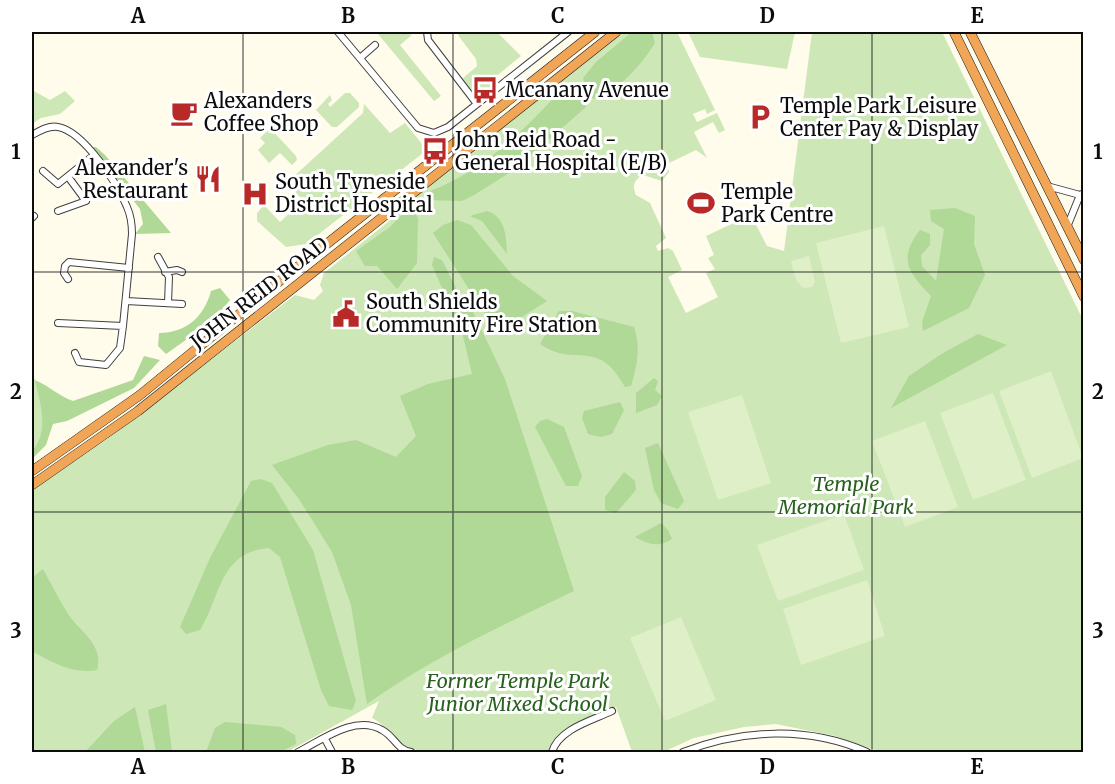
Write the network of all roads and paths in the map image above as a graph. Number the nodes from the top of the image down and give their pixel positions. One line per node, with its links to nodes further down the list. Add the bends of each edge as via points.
1 (338, 32): 9 (street)
2 (427, 32): 10 (street, via 428,40)
3 (595, 32): 34 (highway, JOHN REID ROAD, via 157,382)
4 (616, 32): 35 (highway, JOHN REID ROAD, via 138,411)
5 (954, 32): 16 (highway)
6 (970, 32): 15 (highway)
7 (564, 33): 10 (street)
8 (375, 45): 9 (street)
9 (360, 58): 10 (street, via 423,130 444,130)
10 (477, 104)
11 (32, 135): 12 (street, via 57,127 74,134)
12 (94, 155): 14 (street); 23 (street, via 127,205 131,219)
13 (43, 171): 14 (street, via 58,184)
14 (69, 178): 18 (street, via 86,201)
15 (1047, 186): 16 (highway); 17 (street); 19 (highway)
16 (1032, 193): 20 (highway)
17 (1082, 194): 19 (street)
18 (58, 211)
19 (1067, 227): 20 (highway); 22 (highway)
20 (1053, 234): 27 (highway)
21 (158, 257): 24 (street)
22 (1083, 260)
23 (129, 268): 26 (street, via 69,262 64,273); 28 (street)
24 (165, 272): 25 (street); 29 (street, via 169,277)
25 (182, 272)
26 (68, 279)
27 (1083, 297)
28 (126, 301): 29 (street); 32 (street)
29 (168, 303): 30 (street)
30 (182, 304)
31 (58, 323): 32 (street)
32 (123, 326): 33 (street, via 120,348 106,365 79,362)
33 (75, 354)
34 (32, 471)
35 (32, 485)
36 (612, 711): 41 (street, via 564,734 556,740)
37 (325, 739): 38 (street); 39 (street); 40 (street, via 352,725 366,724 383,730 401,750)
38 (298, 753)
39 (332, 753)
40 (411, 753)
41 (552, 753)
42 (683, 753): 43 (street, via 715,741 764,732 817,737)
43 (867, 753)

